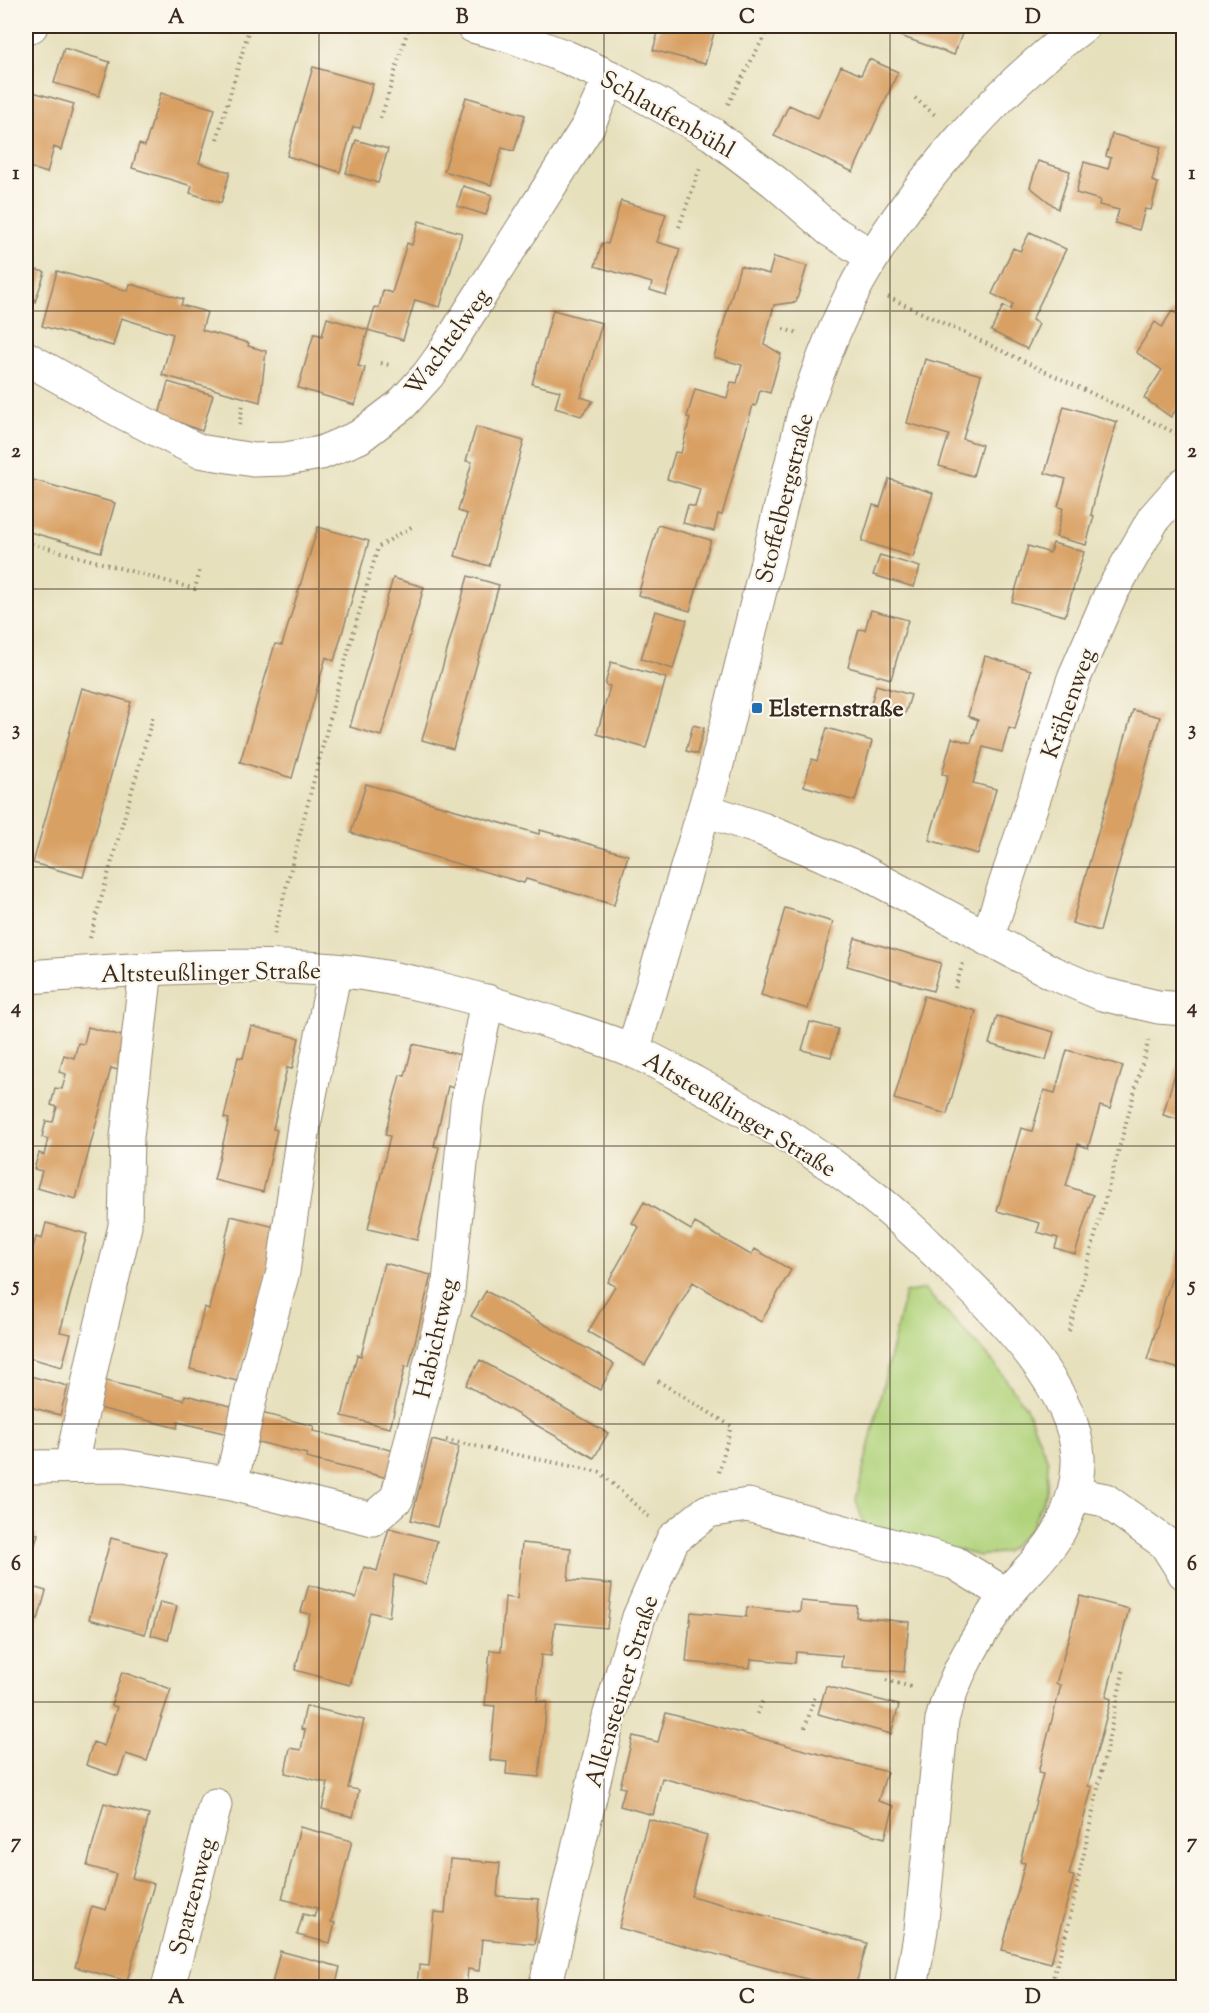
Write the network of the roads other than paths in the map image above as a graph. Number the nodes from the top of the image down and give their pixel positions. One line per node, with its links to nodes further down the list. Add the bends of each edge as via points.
1 (31, 26): 4 (street)
2 (473, 26): 5 (street, Schlaufenbühl, via 511,36)
3 (1083, 26): 6 (street, Stoffelbergstraße, via 1002,95 962,137 919,190)
4 (26, 27)
5 (610, 77): 6 (street, Schlaufenbühl, via 712,134 775,182 830,231); 7 (street, Wachtelweg, via 588,126 441,357 401,405 358,437 321,453 285,459 253,460 199,451)
6 (865, 270): 9 (street, Stoffelbergstraße, via 823,356 806,409)
7 (26, 358)
8 (1184, 484): 10 (street, Krähenweg, via 1154,518 1111,593 1074,678)
9 (705, 810): 10 (street, via 860,870); 16 (street, Stoffelbergstraße)
10 (987, 939): 15 (street, via 1102,993)
11 (146, 969): 12 (street, Altsteußlinger Straße, via 265,966); 13 (street, Altsteußlinger Straße); 17 (street, via 127,1137 125,1226)
12 (335, 970): 14 (street, Altsteußlinger Straße, via 397,979); 19 (street, via 304,1125 284,1272)
13 (26, 977)
14 (487, 1001): 16 (street, Altsteußlinger Straße); 19 (street, Habichtweg, via 467,1104 448,1292 397,1498 374,1519)
15 (1171, 1008)
16 (633, 1051): 20 (street, Altsteußlinger Straße, via 729,1101 807,1148 872,1195 979,1294 1035,1358 1063,1403 1078,1456)
17 (71, 1466): 18 (street, Habichtweg); 19 (street, Habichtweg, via 123,1466)
18 (26, 1467)
19 (231, 1484)
20 (1075, 1494): 21 (street, via 1105,1500 1165,1543); 22 (street, via 1053,1542)
21 (1184, 1573)
22 (1007, 1595): 25 (street, Allensteiner Straße, via 955,1563 748,1505 708,1511 673,1539 639,1617 609,1717); 26 (street, via 970,1649 948,1696 942,1720 921,1930)
23 (215, 1804): 24 (street, Spatzenweg)
24 (168, 1988)
25 (545, 1988)
26 (910, 1988)

